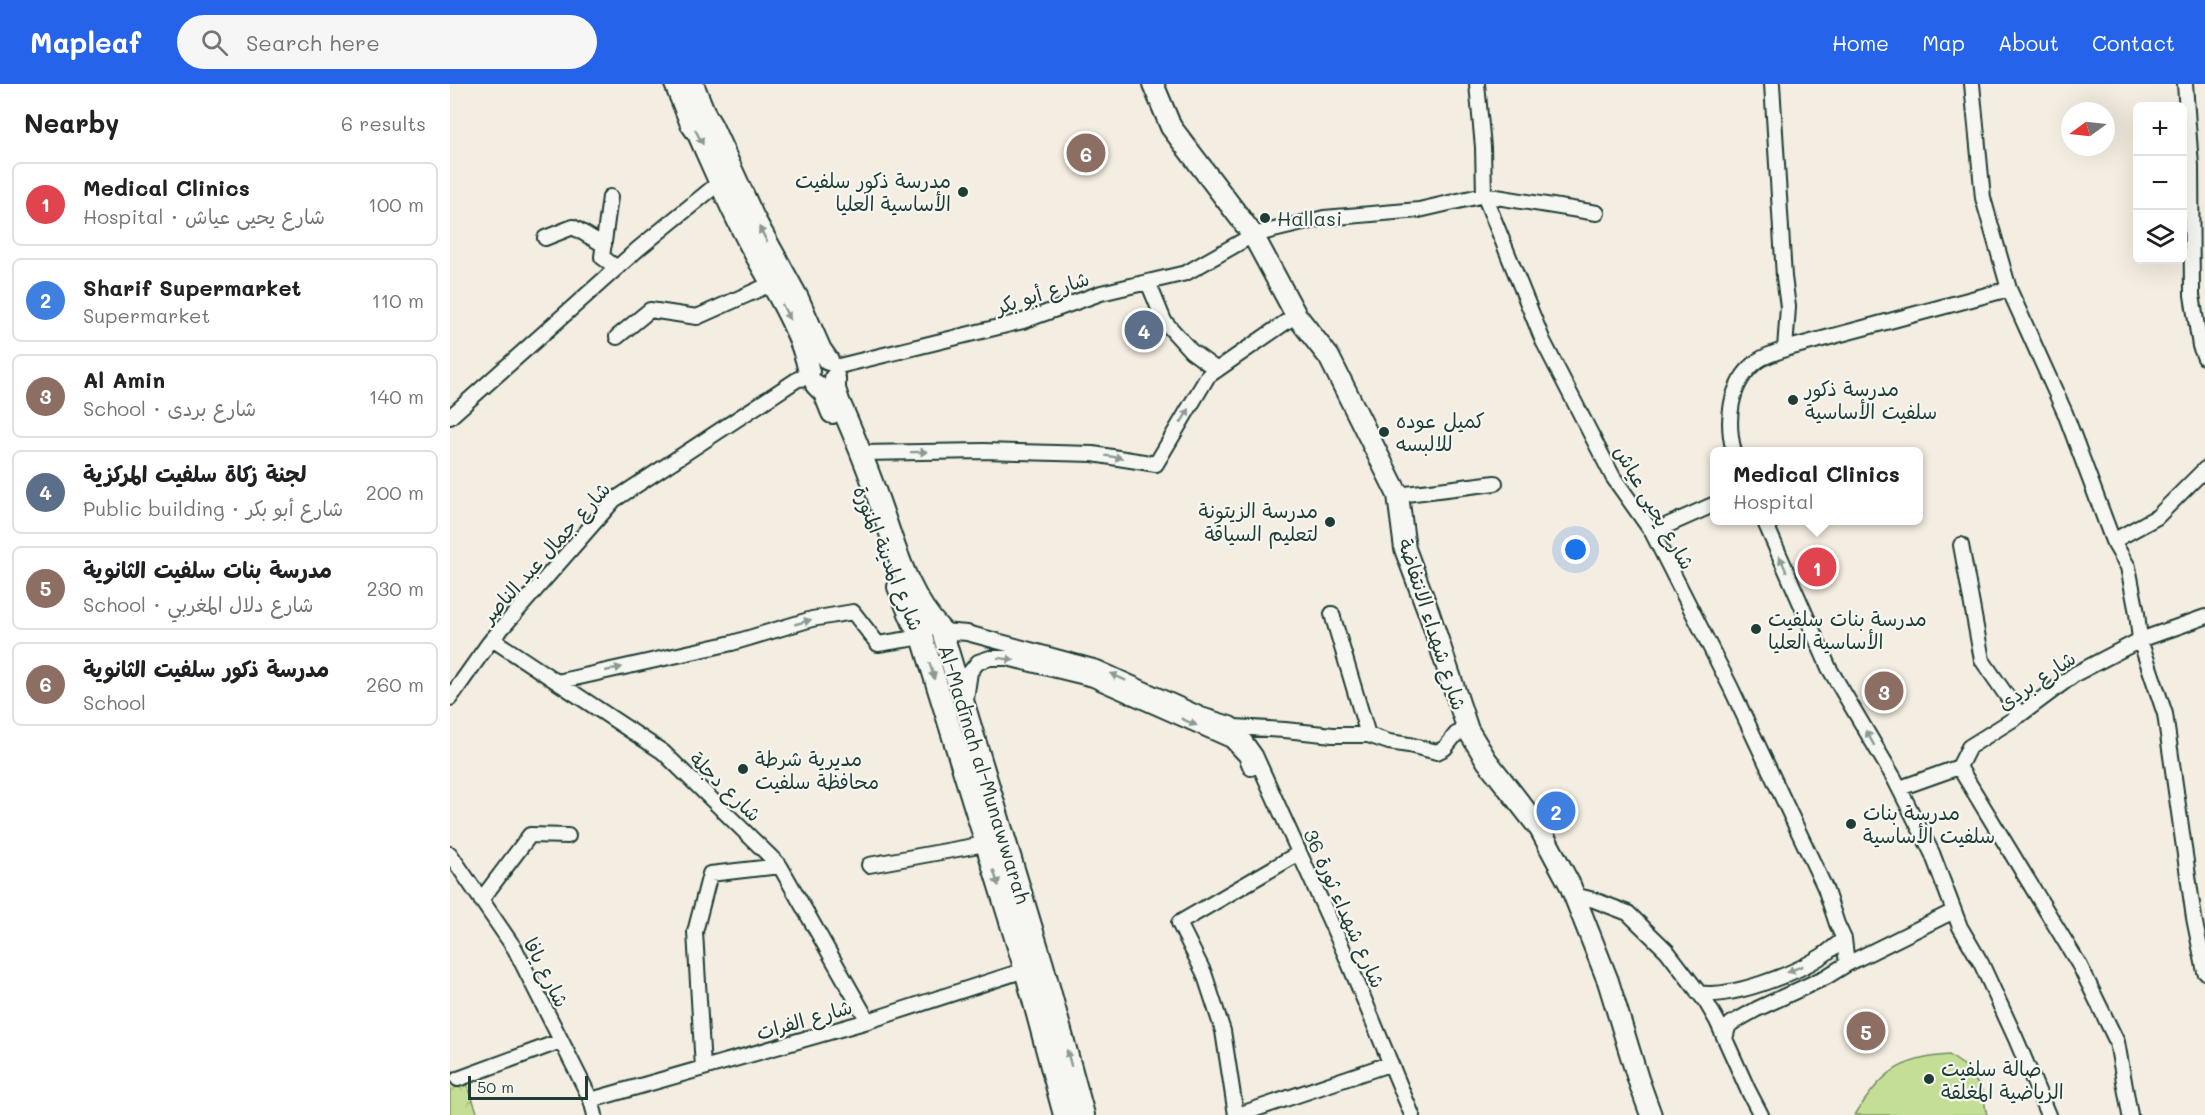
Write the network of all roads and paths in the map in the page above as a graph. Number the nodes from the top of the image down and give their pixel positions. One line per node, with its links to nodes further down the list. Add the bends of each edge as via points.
1 (675, 84): 8 (main road, شارع المدينة المنورة, one-way to 8)
2 (693, 84): 23 (main road, one-way to 2, via 754,218)
3 (1153, 84): 12 (main road, شارع شهداء الانتفاضة, via 1171,127)
4 (1477, 84): 9 (street, شارع يحيى عياش)
5 (1772, 84): 21 (street, via 1788,307)
6 (1972, 84): 18 (street, via 1983,198)
7 (2185, 84): 22 (street, via 2191,166 2192,295)
8 (720, 182): 15 (street); 17 (main road, شارع المدينة المنورة)
9 (1484, 195): 11 (street); 12 (street, شارع أبو بكر, via 1419,210 1324,218); 34 (street, شارع يحيى عياش, via 1543,342 1613,477)
10 (610, 197): 14 (street)
11 (1598, 213)
12 (1253, 235): 16 (street, شارع أبو بكر, via 1186,273); 19 (main road, شارع شهداء الانتفاضة)
13 (545, 238): 14 (street, via 573,227)
14 (604, 245): 15 (street, via 602,257)
15 (616, 268): 26 (street)
16 (1148, 282): 23 (street, شارع أبو بكر, via 1101,293 1023,321); 24 (street, via 1164,321 1191,351)
17 (771, 284): 20 (street, via 697,317 650,310); 25 (main road, شارع المدينة المنورة, one-way to 25, via 799,340)
18 (2009, 289): 21 (street); 35 (street, via 2065,413)
19 (1296, 315): 24 (street); 31 (main road, شارع شهداء الانتفاضة, via 1329,357)
20 (617, 337)
21 (1785, 349): 27 (street, via 1756,362 1737,386 1730,407)
22 (2205, 358)
23 (833, 368): 25 (main road, via 817,361 813,363); 28 (main road, Al-Madīnah al-Munawwarah, via 837,395)
24 (1216, 370): 28 (street, one-way to 24, via 1093,454 1156,464 1208,376)
25 (812, 378): 40 (main road, شارع المدينة المنورة, via 828,400 889,565); 41 (street, شارع جمال عبد الناصر, via 798,379 614,500)
26 (450, 417)
27 (1734, 447)
28 (861, 453): 39 (main road, Al-Madīnah al-Munawwarah, via 910,584)
29 (2205, 469): 35 (street, via 2157,517)
30 (1495, 483): 31 (street)
31 (1398, 495): 49 (main road, شارع شهداء الانتفاضة, via 1405,549)
32 (1710, 506): 34 (street)
33 (1766, 525): 53 (street, one-way to 33, via 1829,668)
34 (1652, 532): 63 (street, شارع يحيى عياش, via 1782,795)
35 (2113, 541): 42 (street, via 2128,567)
36 (1961, 545): 46 (street, via 1982,660)
37 (1332, 614): 50 (street)
38 (2205, 617): 42 (street, شارع بردى)
39 (942, 630): 45 (main road, Al-Madīnah al-Munawwarah); 47 (street, one-way to 39, via 1097,668 967,633)
40 (922, 637): 43 (street, one-way to 40, via 853,612 878,644); 55 (main road, شارع المدينة المنورة, one-way to 55)
41 (492, 639): 43 (street, شارع دجلة); 44 (street, شارع جمال عبد الناصر)
42 (2140, 640): 46 (street, شارع بردى, via 2075,674); 67 (street, via 2165,714)
43 (557, 682): 59 (street, شارع دجلة, via 663,752)
44 (450, 699)
45 (966, 710): 47 (street, one-way to 47, via 970,672 978,662 1007,658 1093,679); 78 (main road, Al-Madīnah al-Munawwarah, one-way to 45)
46 (2020, 715): 52 (street, شارع بردى, via 1969,747)
47 (1232, 730): 48 (street); 51 (street, شارع شهداء ثورة 36); 57 (street, شارع شهداء ثورة 36)
48 (1267, 730): 50 (street); 51 (street, via 1256,740)
49 (1468, 730): 50 (street, via 1456,734 1437,752); 60 (main road, شارع شهداء الانتفاضة, via 1540,829)
50 (1368, 735)
51 (1255, 755): 81 (street, شارع شهداء ثورة 36, via 1351,967)
52 (1959, 767): 53 (street); 85 (street, via 2080,966 2117,1042)
53 (1900, 788): 62 (street, via 1932,853)
54 (568, 836): 61 (street, via 530,835)
55 (985, 844): 58 (street); 66 (main road, شارع المدينة المنورة, one-way to 66)
56 (450, 854): 61 (street, شارع يافا)
57 (1294, 856): 72 (street, شارع شهداء ثورة 36); 79 (street, via 1179,923 1204,973 1223,1031)
58 (869, 865)
59 (780, 866): 69 (street, شارع دجلة); 73 (street, via 710,874 695,932)
60 (1574, 895): 68 (street, via 1628,913 1667,951); 82 (main road, شارع شهداء الانتفاضة, via 1608,981)
61 (481, 900): 71 (street, شارع يافا, via 515,949)
62 (1954, 911): 64 (street); 84 (street)
63 (1844, 939): 64 (street); 65 (street, شارع يحيى عياش); 68 (street, one-way to 68, via 1822,956 1768,980 1738,991)
64 (1865, 956): 65 (street)
65 (1847, 964): 70 (street, via 1732,1023)
66 (1025, 970): 69 (street, شارع الفرات); 77 (main road, شارع المدينة المنورة)
67 (2205, 972)
68 (1698, 993): 70 (street)
69 (868, 1022): 73 (street, شارع الفرات)
70 (1725, 1039): 83 (street)
71 (561, 1041): 74 (street); 75 (street, شارع يافا)
72 (1386, 1065): 79 (street); 80 (street, شارع شهداء ثورة 36)
73 (703, 1068): 75 (street, شارع الفرات)
74 (458, 1078)
75 (591, 1100): 76 (street, شارع يافا)
76 (595, 1115)
77 (1064, 1115)
78 (1084, 1115)
79 (1237, 1115)
80 (1405, 1115)
81 (1412, 1115)
82 (1651, 1115)
83 (1761, 1115)
84 (2048, 1115)
85 (2130, 1115)

